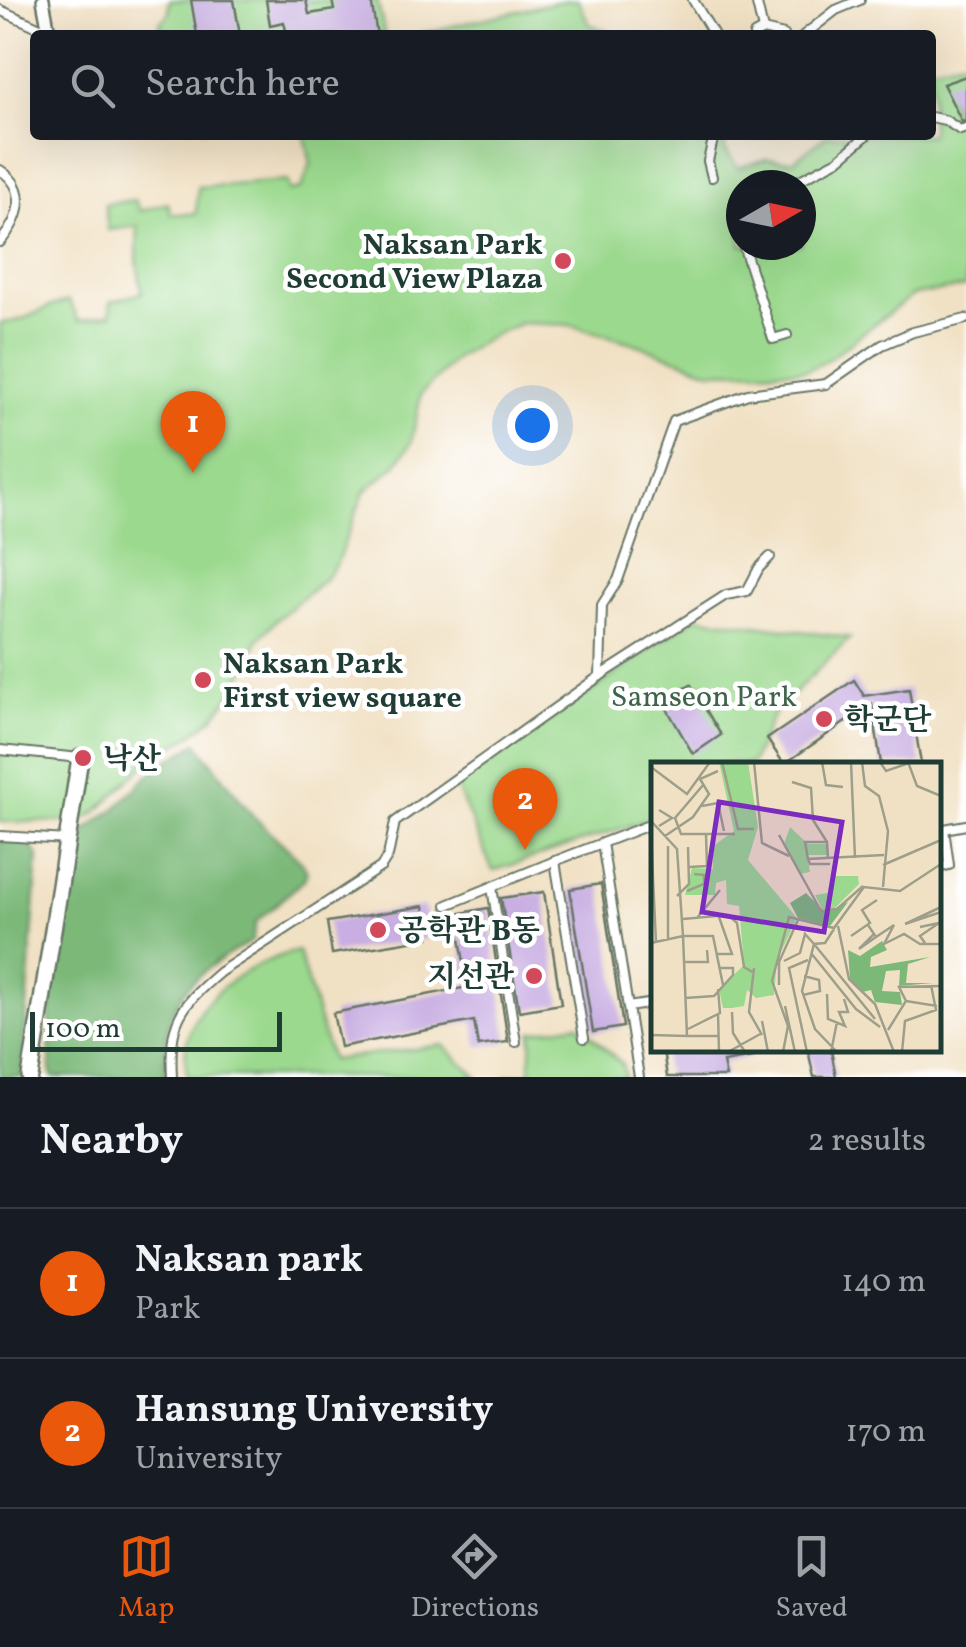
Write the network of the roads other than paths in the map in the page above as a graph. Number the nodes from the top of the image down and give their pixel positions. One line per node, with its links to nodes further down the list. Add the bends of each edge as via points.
1 (42, 0): 7 (street)
2 (693, 0): 8 (lane)
3 (756, 0): 9 (lane)
4 (860, 0): 10 (lane)
5 (0, 10): 6 (lane)
6 (44, 30)
7 (50, 30)
8 (711, 30)
9 (758, 30)
10 (810, 30)
11 (936, 119): 12 (lane)
12 (966, 128)
13 (713, 140): 17 (lane)
14 (861, 140): 16 (lane)
15 (0, 170): 18 (lane, via 19,190 21,206)
16 (816, 171)
17 (712, 178)
18 (0, 242)
19 (748, 260): 21 (lane, via 773,339)
20 (966, 319): 23 (lane, via 882,345 826,384 748,394 674,421 618,580 602,605)
21 (787, 335)
22 (770, 558): 23 (lane, via 747,592 726,596)
23 (600, 676): 40 (lane, via 395,822 381,866 197,992 174,1025)
24 (0, 750): 25 (lane)
25 (80, 758): 29 (street)
26 (651, 824): 30 (lane)
27 (966, 825): 32 (lane, via 944,829 949,864)
28 (0, 836): 29 (lane)
29 (68, 840): 39 (street)
30 (602, 843): 31 (lane); 36 (lane)
31 (555, 861): 33 (lane); 37 (lane)
32 (941, 867)
33 (492, 887): 34 (lane); 38 (lane)
34 (447, 905)
35 (651, 1003): 36 (lane)
36 (628, 1007): 41 (lane)
37 (584, 1038)
38 (516, 1042)
39 (30, 1077)
40 (172, 1077)
41 (638, 1077)

